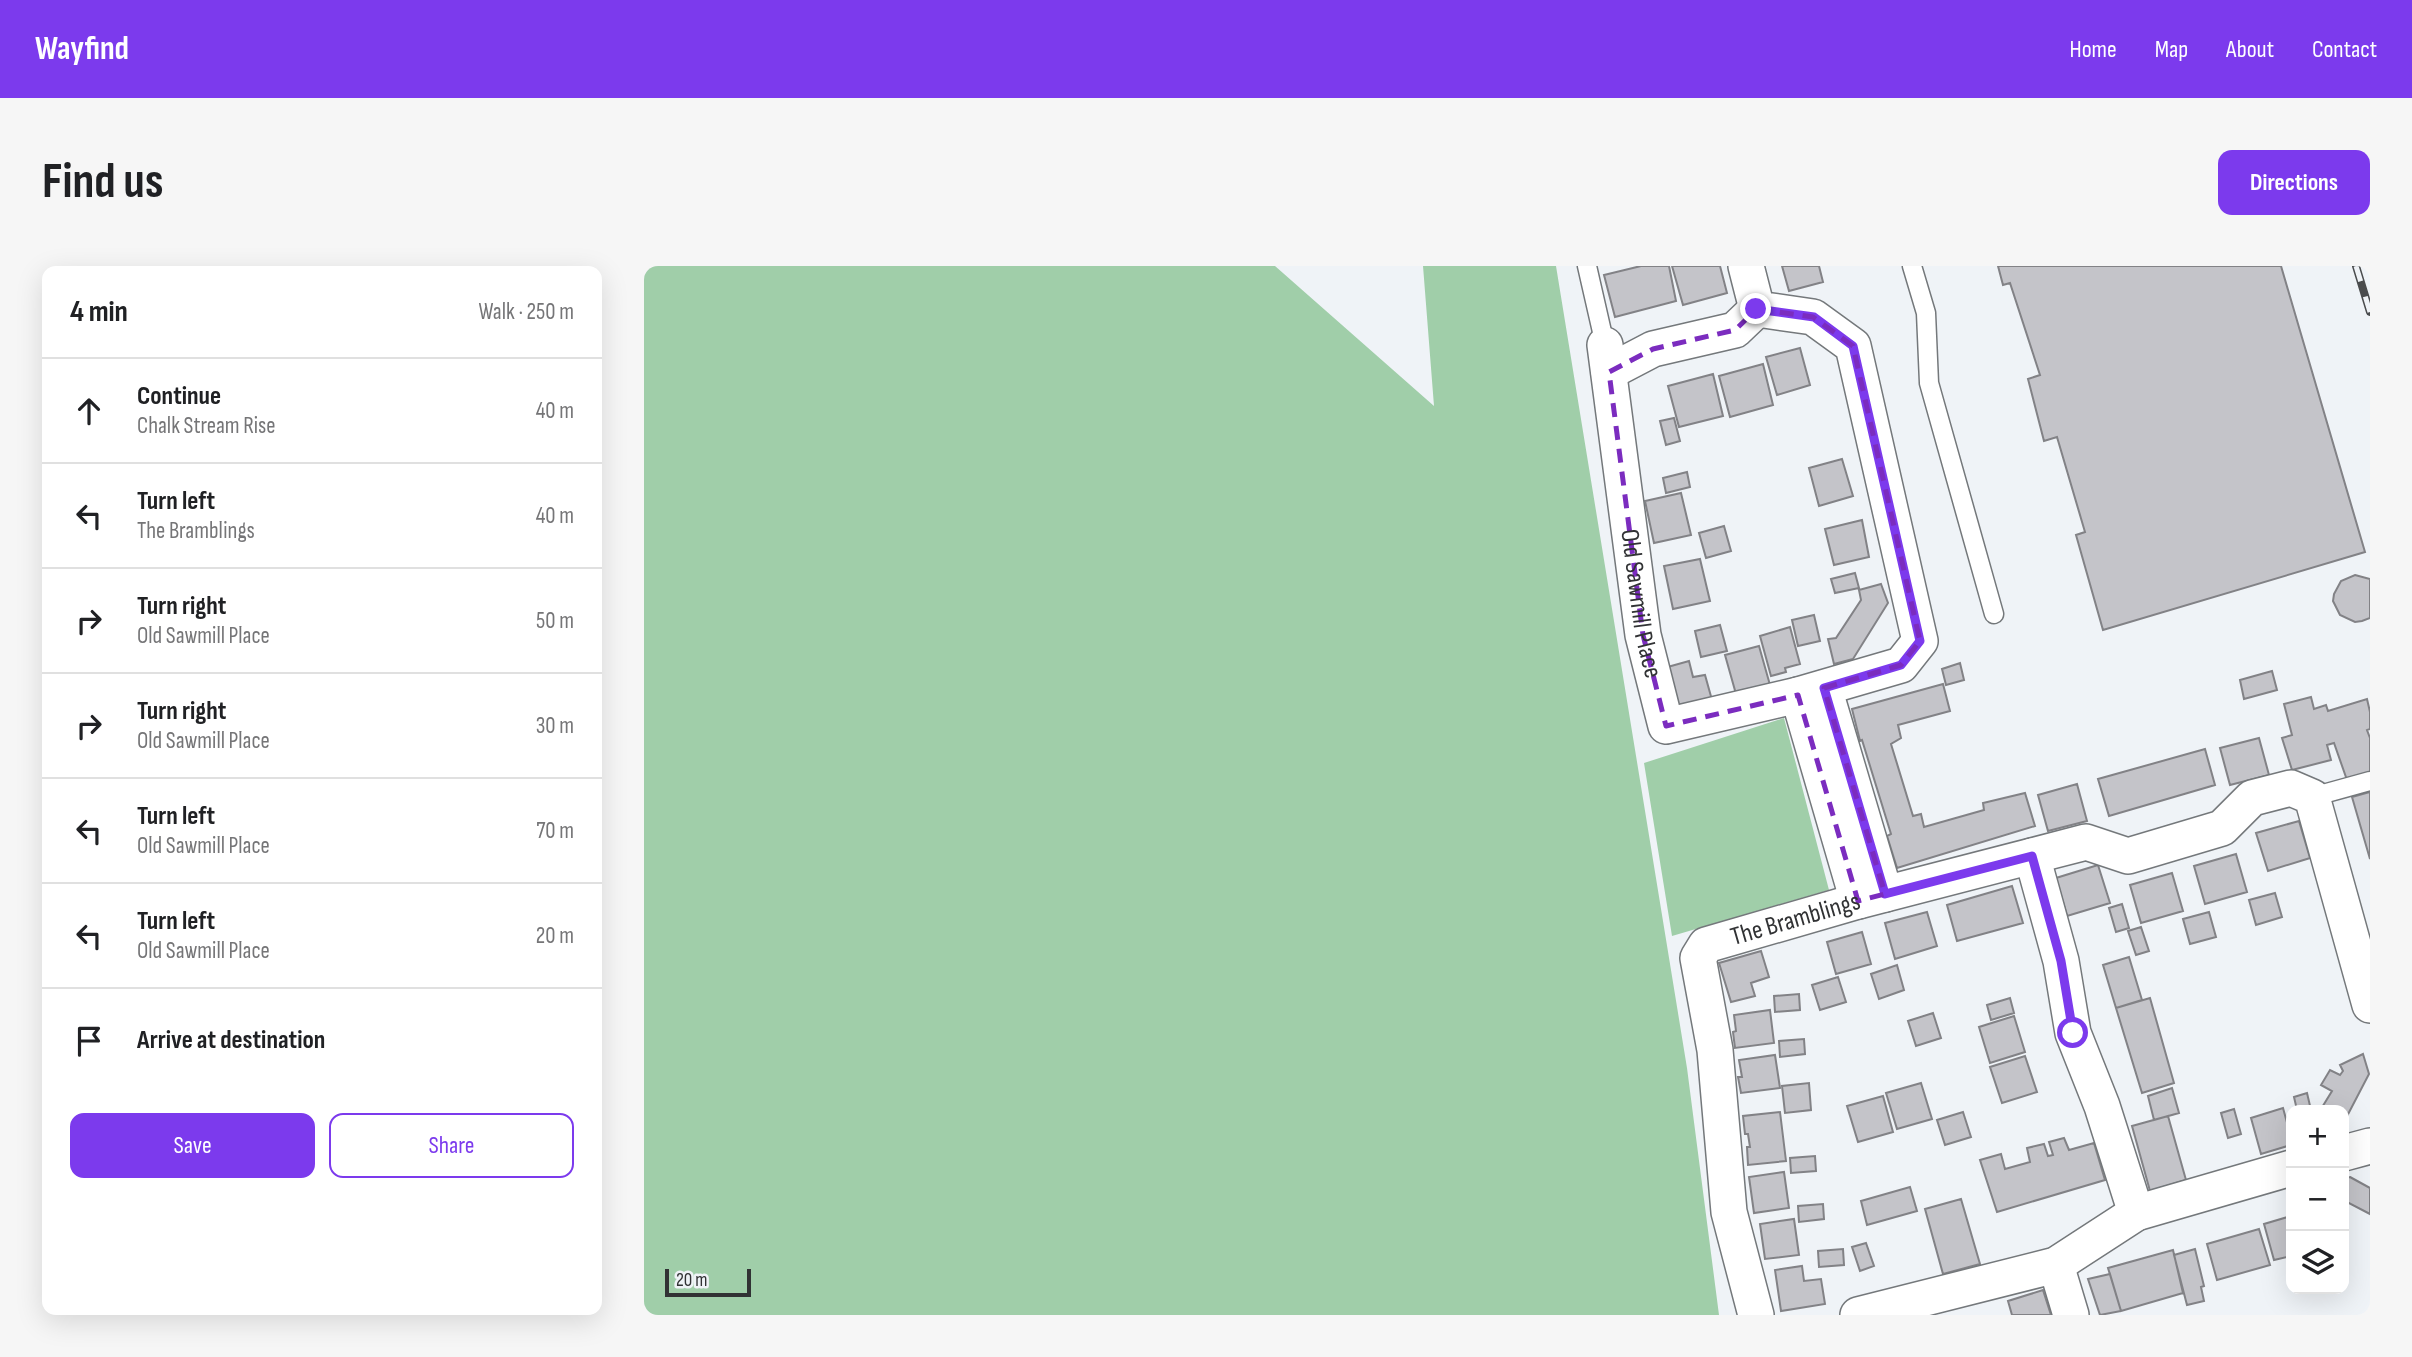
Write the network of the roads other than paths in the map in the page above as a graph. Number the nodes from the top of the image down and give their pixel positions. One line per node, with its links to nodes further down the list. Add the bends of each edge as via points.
1 (1587, 266): 5 (lane)
2 (1746, 266): 4 (street)
3 (1912, 266): 6 (lane, via 1926,313 1929,383)
4 (1756, 309): 5 (street, via 1735,330); 7 (street, Old Sawmill Place, via 1814,317 1853,346 1920,641 1901,665)
5 (1607, 359): 7 (street, Old Sawmill Place, via 1643,635 1666,726)
6 (1994, 614)
7 (1811, 692): 11 (street)
8 (2370, 781): 9 (lane)
9 (2312, 797): 10 (street, The Bramblings, via 2291,788 2252,798 2222,828 2128,856 2086,842); 12 (street)
10 (2032, 856): 11 (street, The Bramblings); 16 (street, via 2061,961 2073,1033)
11 (1872, 897): 18 (street, The Bramblings, via 1706,945 1698,958 1715,1050 1730,1212)
12 (2369, 998)
13 (2370, 1146): 14 (street)
14 (2349, 1152)
15 (2286, 1169): 16 (street)
16 (2136, 1213): 17 (street)
17 (2056, 1265): 19 (street); 20 (street)
18 (1756, 1315)
19 (1858, 1315)
20 (2071, 1315)

